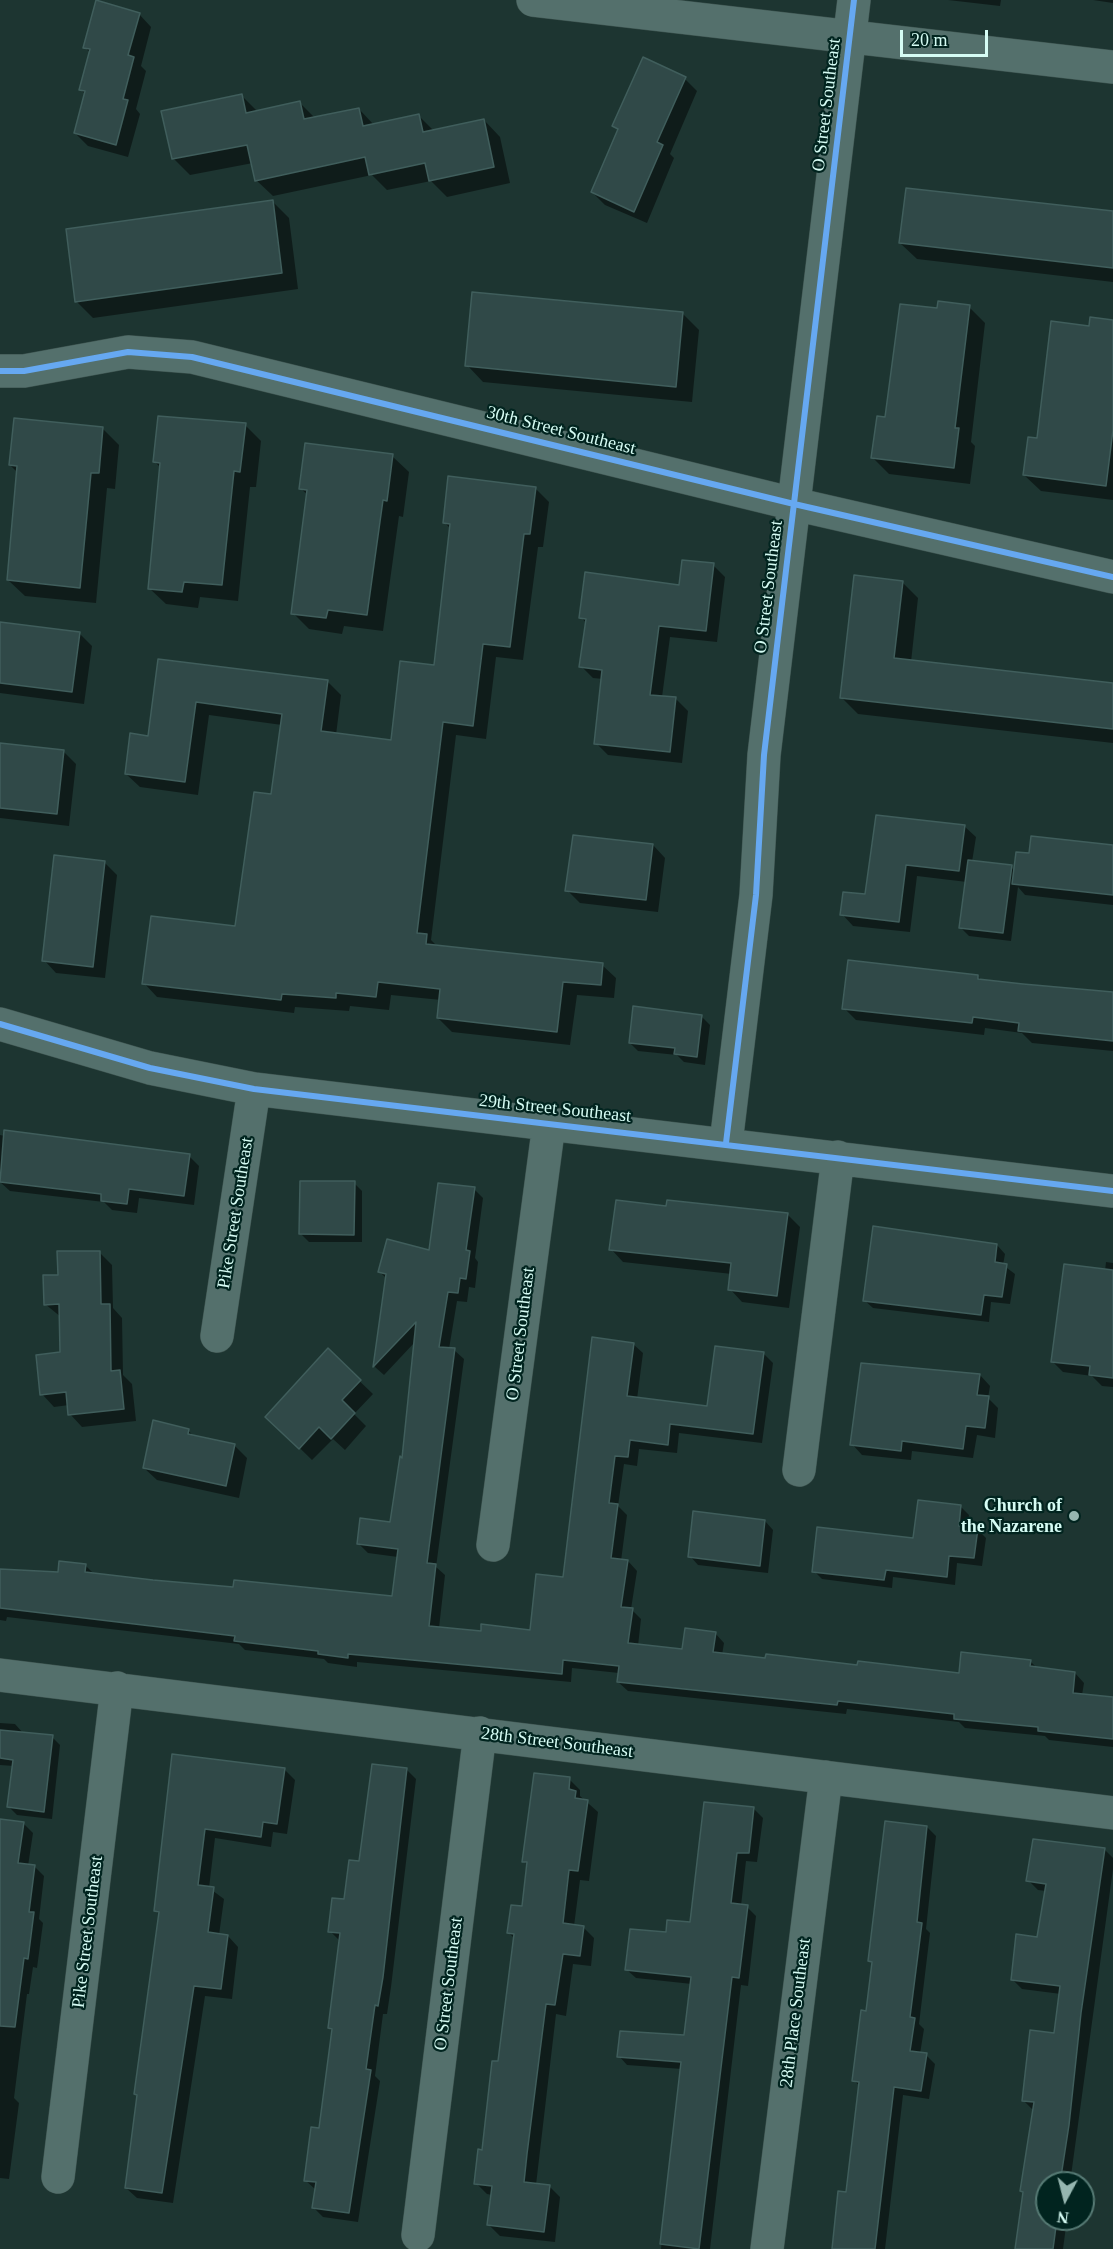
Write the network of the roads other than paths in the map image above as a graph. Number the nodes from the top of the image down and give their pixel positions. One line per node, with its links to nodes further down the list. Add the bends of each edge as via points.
1 (533, 0): 3 (street)
2 (854, 0): 3 (street, O Street Southeast)
3 (850, 37): 4 (street); 6 (street, O Street Southeast)
4 (1113, 67)
5 (0, 371): 6 (street, 30th Street Southeast, via 24,371 128,352 192,357)
6 (794, 504): 7 (street, 30th Street Southeast); 11 (street, O Street Southeast, via 764,755 756,895)
7 (1113, 577)
8 (0, 1024): 9 (street, 29th Street Southeast, via 150,1068)
9 (254, 1089): 10 (street, 29th Street Southeast); 14 (street, Pike Street Southeast)
10 (549, 1124): 11 (street, 29th Street Southeast); 16 (street, O Street Southeast)
11 (726, 1143): 12 (street, 29th Street Southeast)
12 (838, 1157): 13 (street, 29th Street Southeast); 15 (street)
13 (1113, 1191)
14 (217, 1336)
15 (798, 1470)
16 (494, 1545)
17 (0, 1675): 18 (street, 28th Street Southeast)
18 (117, 1688): 19 (street, 28th Street Southeast); 22 (street, Pike Street Southeast)
19 (480, 1733): 20 (street, 28th Street Southeast); 23 (street, O Street Southeast)
20 (826, 1777): 21 (street, 28th Street Southeast); 24 (street, 28th Place Southeast)
21 (1113, 1813)
22 (58, 2177)
23 (417, 2235)
24 (767, 2249)

